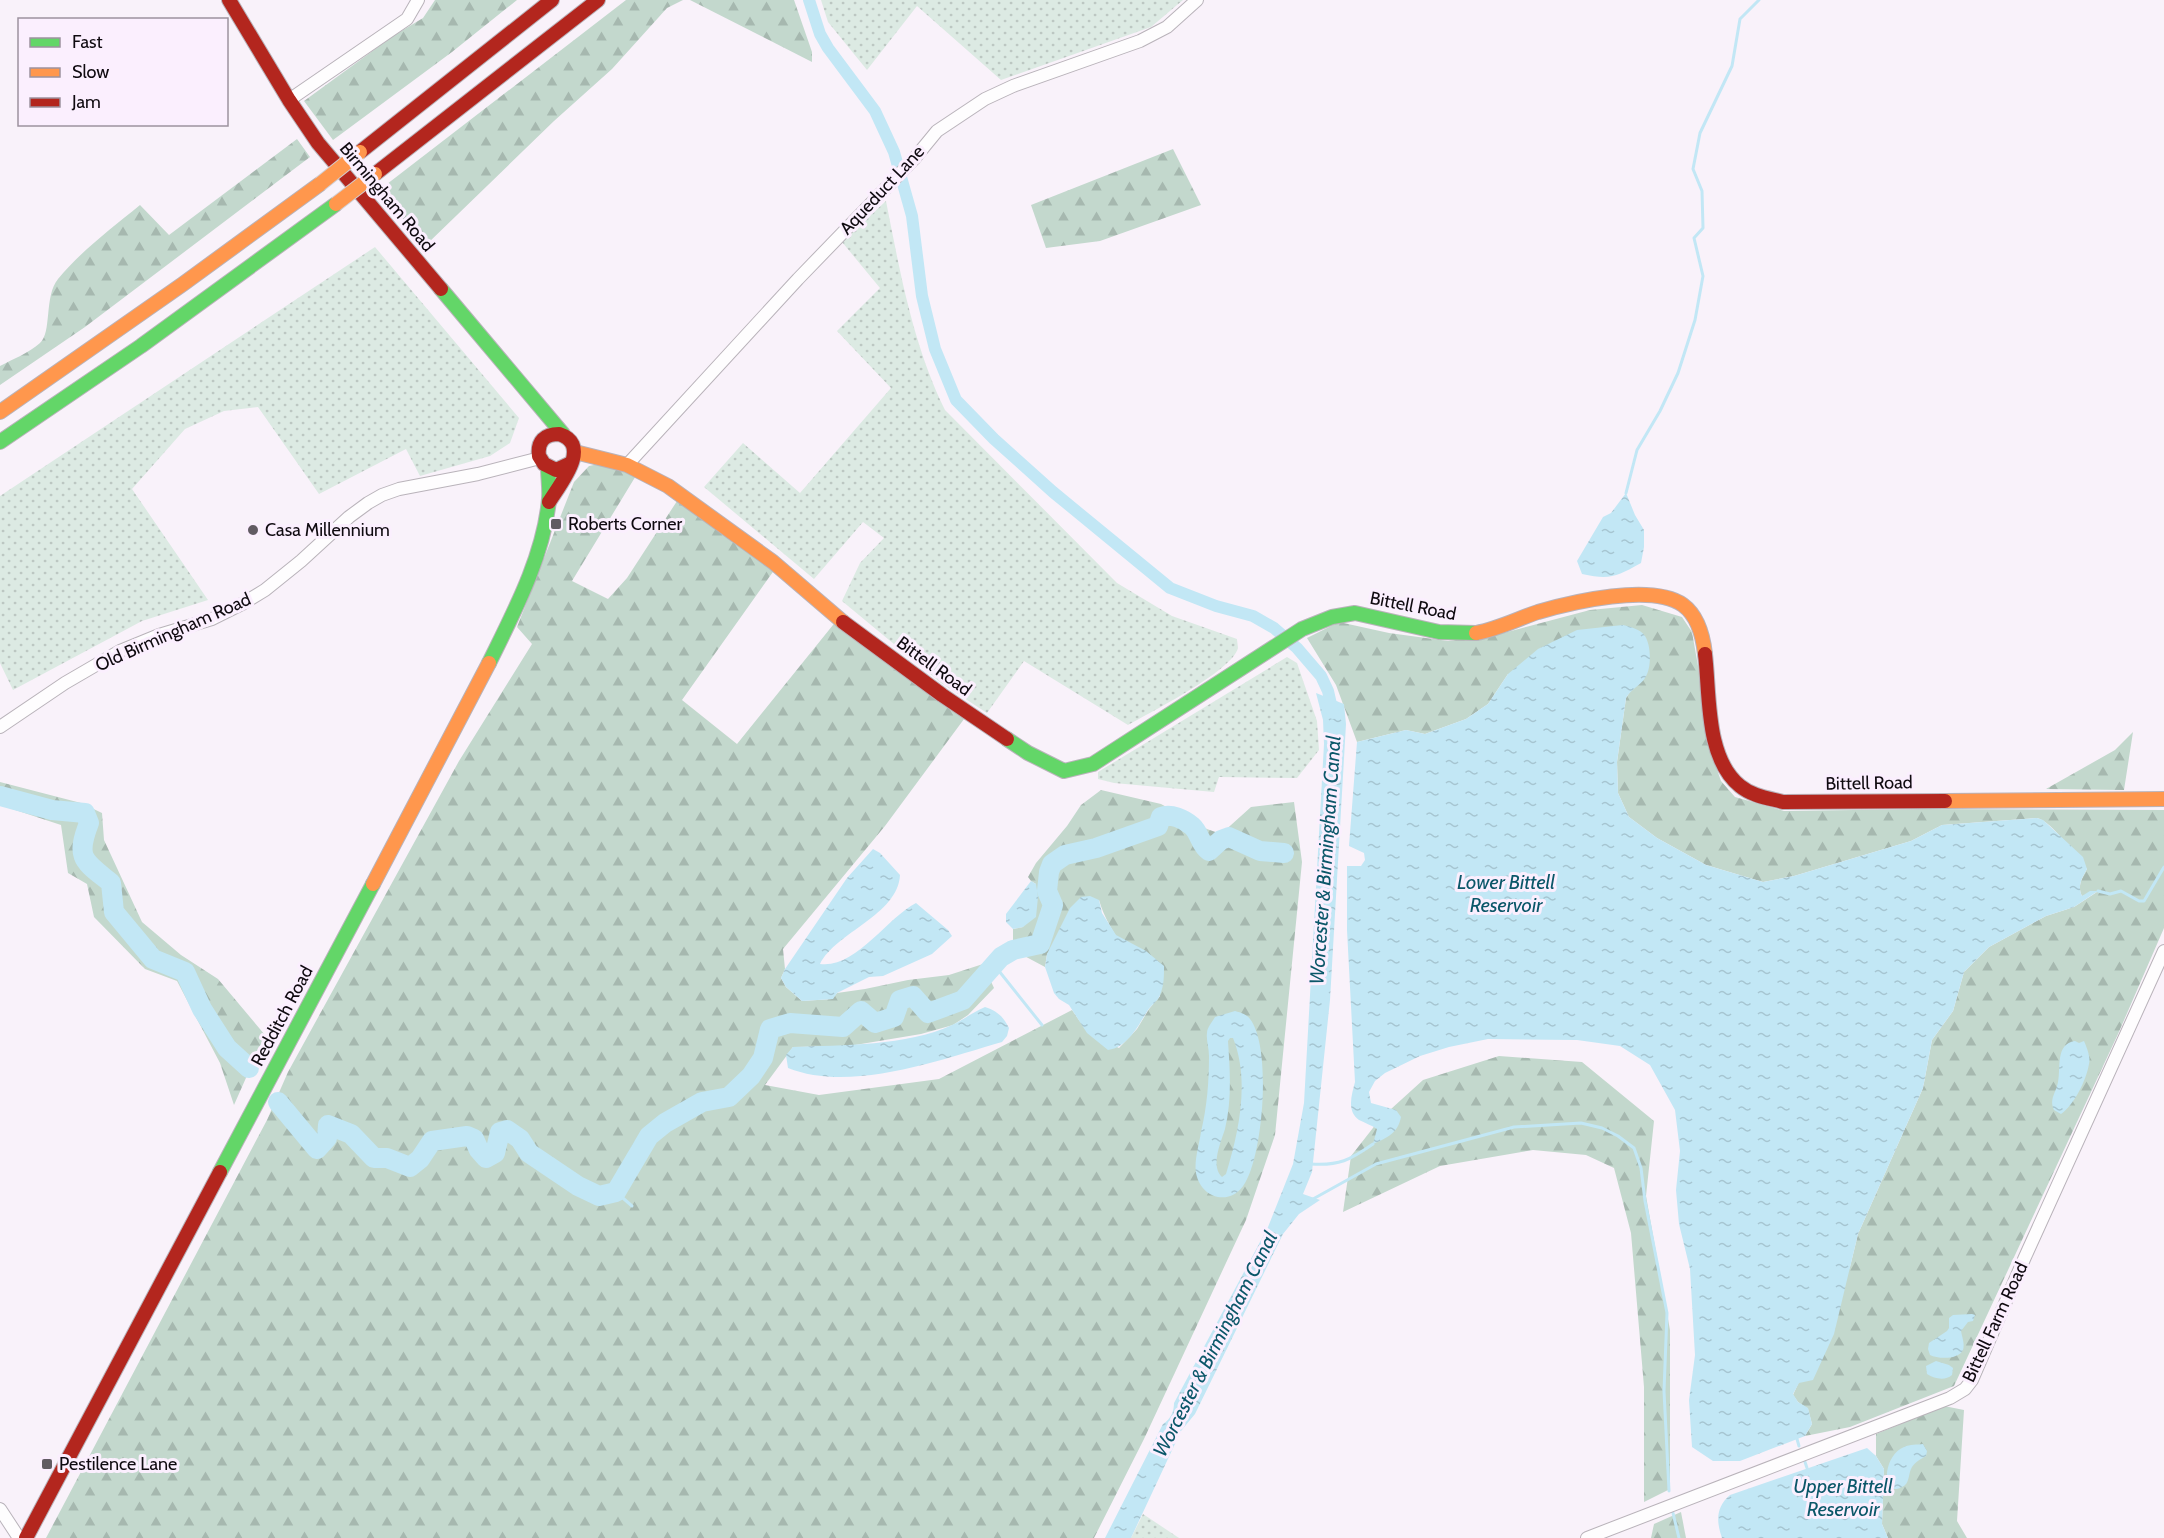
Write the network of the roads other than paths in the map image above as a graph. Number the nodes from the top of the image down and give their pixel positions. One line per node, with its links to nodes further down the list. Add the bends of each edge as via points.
1 (228, 0): 6 (main road, Birmingham Road)
2 (418, 0): 6 (street, via 407,19)
3 (552, 0): 8 (main road, bridge, via 320,184)
4 (598, 0): 11 (main road, bridge, via 336,204 141,346)
5 (1197, 0): 14 (street, Aqueduct Lane, via 1167,27 1140,41 1013,86 961,113 937,131)
6 (289, 100): 7 (main road, Birmingham Road, via 318,143)
7 (538, 402): 9 (main road, Birmingham Road); 10 (main road)
8 (0, 412)
9 (563, 434): 10 (main road, via 552,433); 12 (main road, via 571,439)
10 (544, 438): 13 (main road, via 538,448)
11 (0, 442)
12 (573, 458): 13 (main road, via 556,470); 14 (main road, Bittell Road); 15 (main road, Redditch Road)
13 (544, 463): 15 (main road, Redditch Road); 16 (street, Old Birmingham Road, via 382,495 350,517 265,590 242,604 212,619 120,651)
14 (627, 465): 17 (main road, Bittell Road, via 692,502 942,695 1028,753 1064,771 1093,764 1302,629 1336,615 1356,613 1439,632 1473,633 1558,608 1631,596 1663,596 1685,606 1701,629 1713,740 1719,761 1735,782 1760,797 1783,802)
15 (549, 502): 21 (main road, Redditch Road, via 536,558 452,735)
16 (0, 727)
17 (2164, 799)
18 (2164, 951): 22 (street, Bittell Farm Road, via 1965,1389)
19 (0, 1509): 20 (street)
20 (19, 1538)
21 (26, 1538)
22 (1587, 1538)

